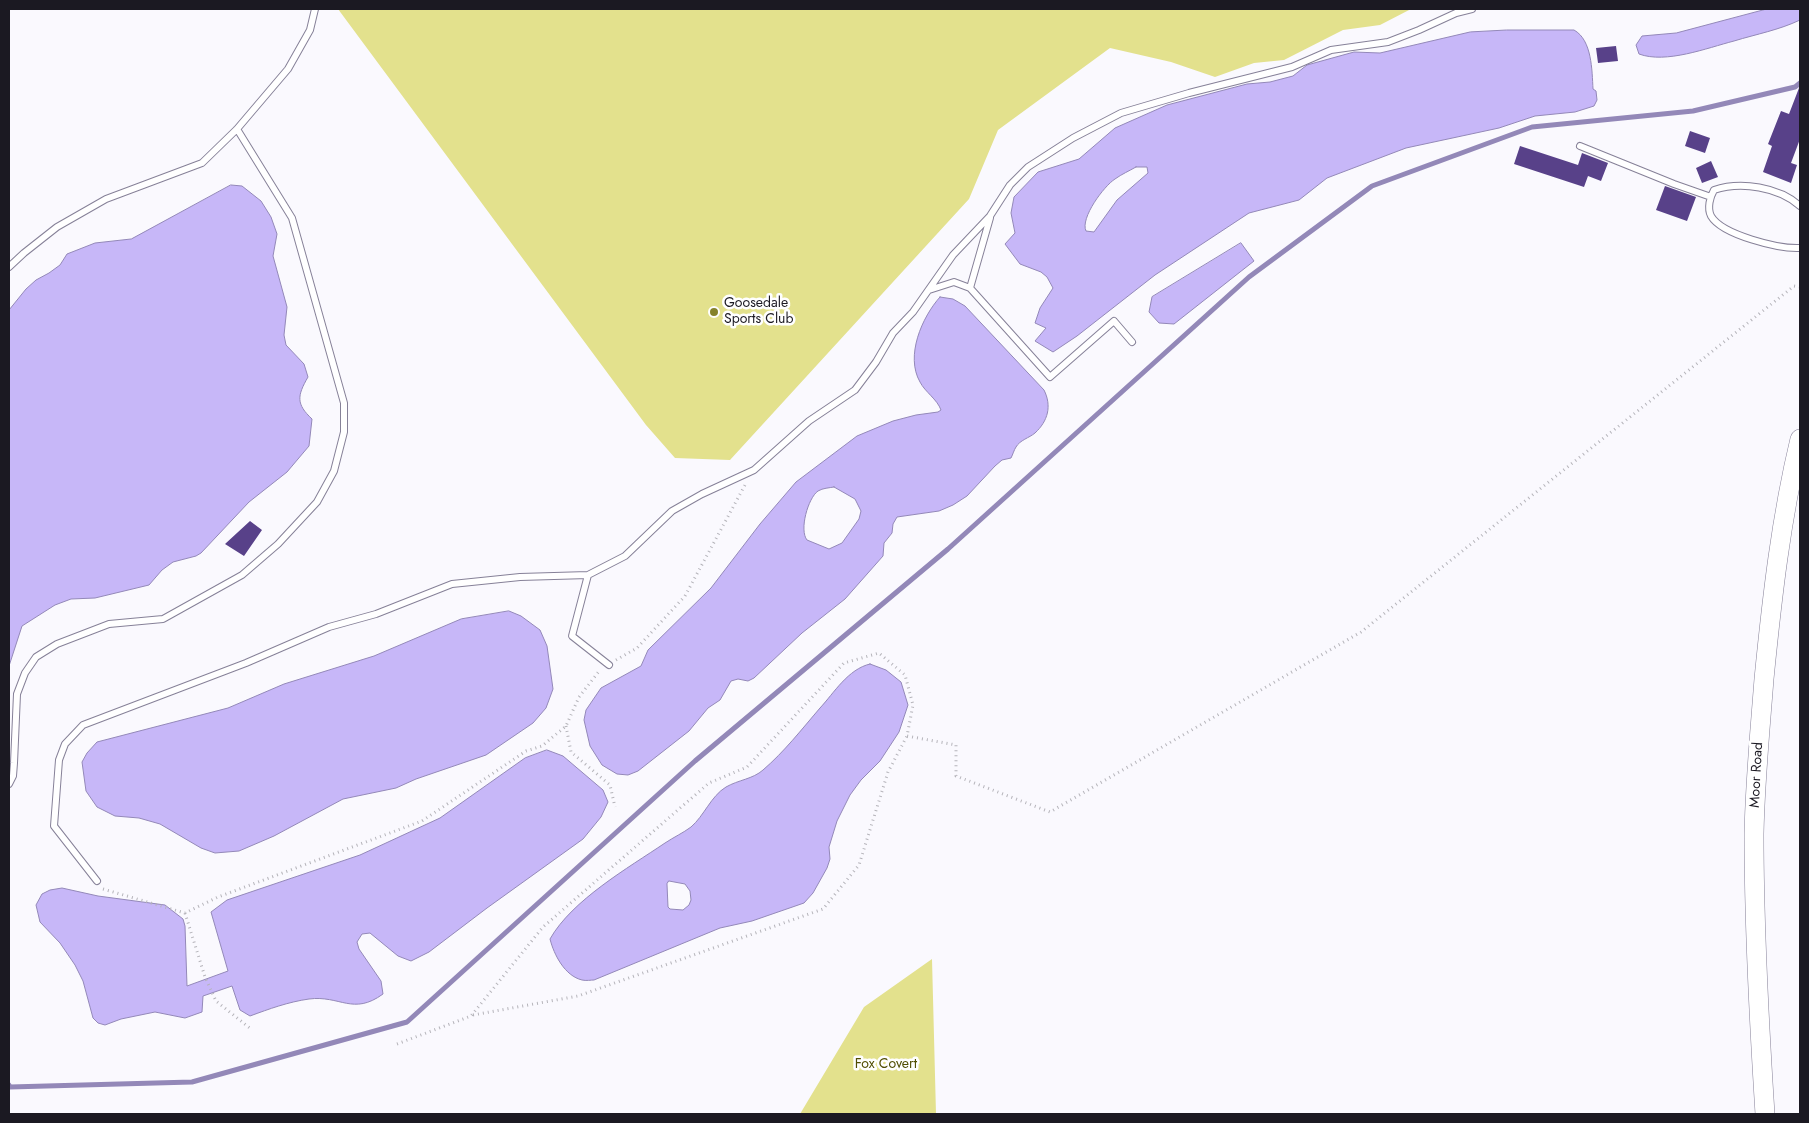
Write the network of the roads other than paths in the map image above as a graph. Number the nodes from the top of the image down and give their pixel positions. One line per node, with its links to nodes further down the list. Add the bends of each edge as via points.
1 (315, 9): 3 (lane, via 310,30 288,69)
2 (1472, 9): 7 (lane, via 1388,42 1330,50 1292,67 1121,114 1073,138 1028,167 1010,185)
3 (237, 129): 9 (lane, via 202,163 106,199 57,227); 16 (lane, via 292,218 344,402 344,432 334,471 317,502 278,544 242,575 162,619 109,624 57,644 36,657 17,694 13,776)
4 (1580, 146): 5 (lane)
5 (1711, 197): 6 (lane, via 1714,190 1725,186 1754,187 1787,197); 8 (lane, via 1710,215 1718,224 1776,246)
6 (1800, 206)
7 (990, 216): 10 (lane); 11 (lane, via 953,255)
8 (1800, 248)
9 (9, 267)
10 (970, 288): 11 (lane, via 954,282); 12 (lane, via 1050,378 1114,321)
11 (928, 291): 14 (lane, via 893,333 855,390 810,421 754,470 672,511 624,556)
12 (1132, 342)
13 (1800, 439): 18 (main road, Moor Road, via 1778,557 1756,773 1757,977)
14 (588, 575): 15 (lane, via 572,636); 17 (lane, via 452,584 376,614 329,627 83,726 65,744 59,760 54,826)
15 (609, 665)
16 (9, 784)
17 (97, 881)
18 (1765, 1114)

